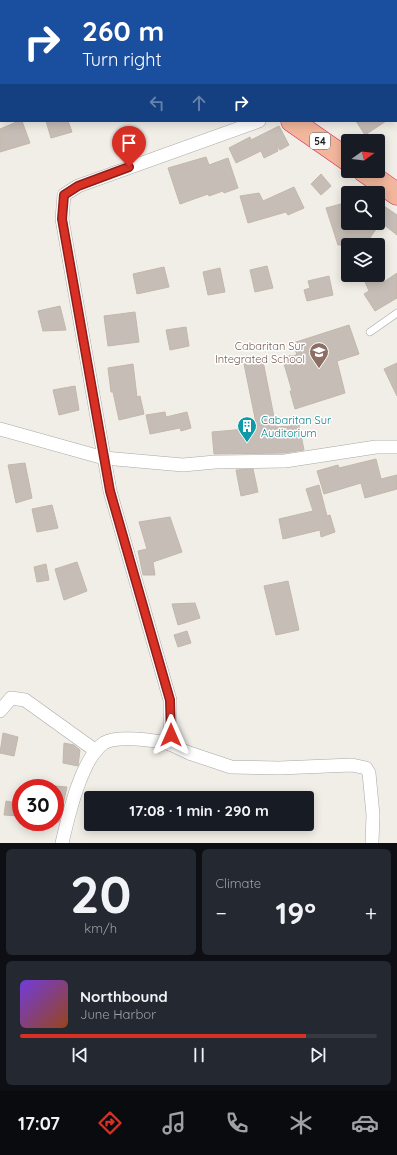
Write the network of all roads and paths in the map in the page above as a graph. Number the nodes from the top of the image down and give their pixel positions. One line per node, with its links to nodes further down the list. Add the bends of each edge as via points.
1 (256, 122): 10 (street, via 78,186 64,195 62,219)
2 (293, 122): 3 (highway, 54)
3 (341, 155)
4 (374, 178): 5 (highway)
5 (397, 194)
6 (397, 312): 7 (lane)
7 (370, 332)
8 (0, 429): 10 (street)
9 (397, 447): 10 (street, via 376,447 285,461 183,465)
10 (104, 458): 12 (street, via 119,526 170,700)
11 (0, 711): 13 (street, via 11,698 25,700)
12 (170, 744): 13 (street, via 154,740 115,740 104,743); 15 (street, via 231,767 352,765 366,768 369,773 372,808)
13 (96, 751): 14 (street, via 82,774 71,804)
14 (62, 843)
15 (372, 843)

